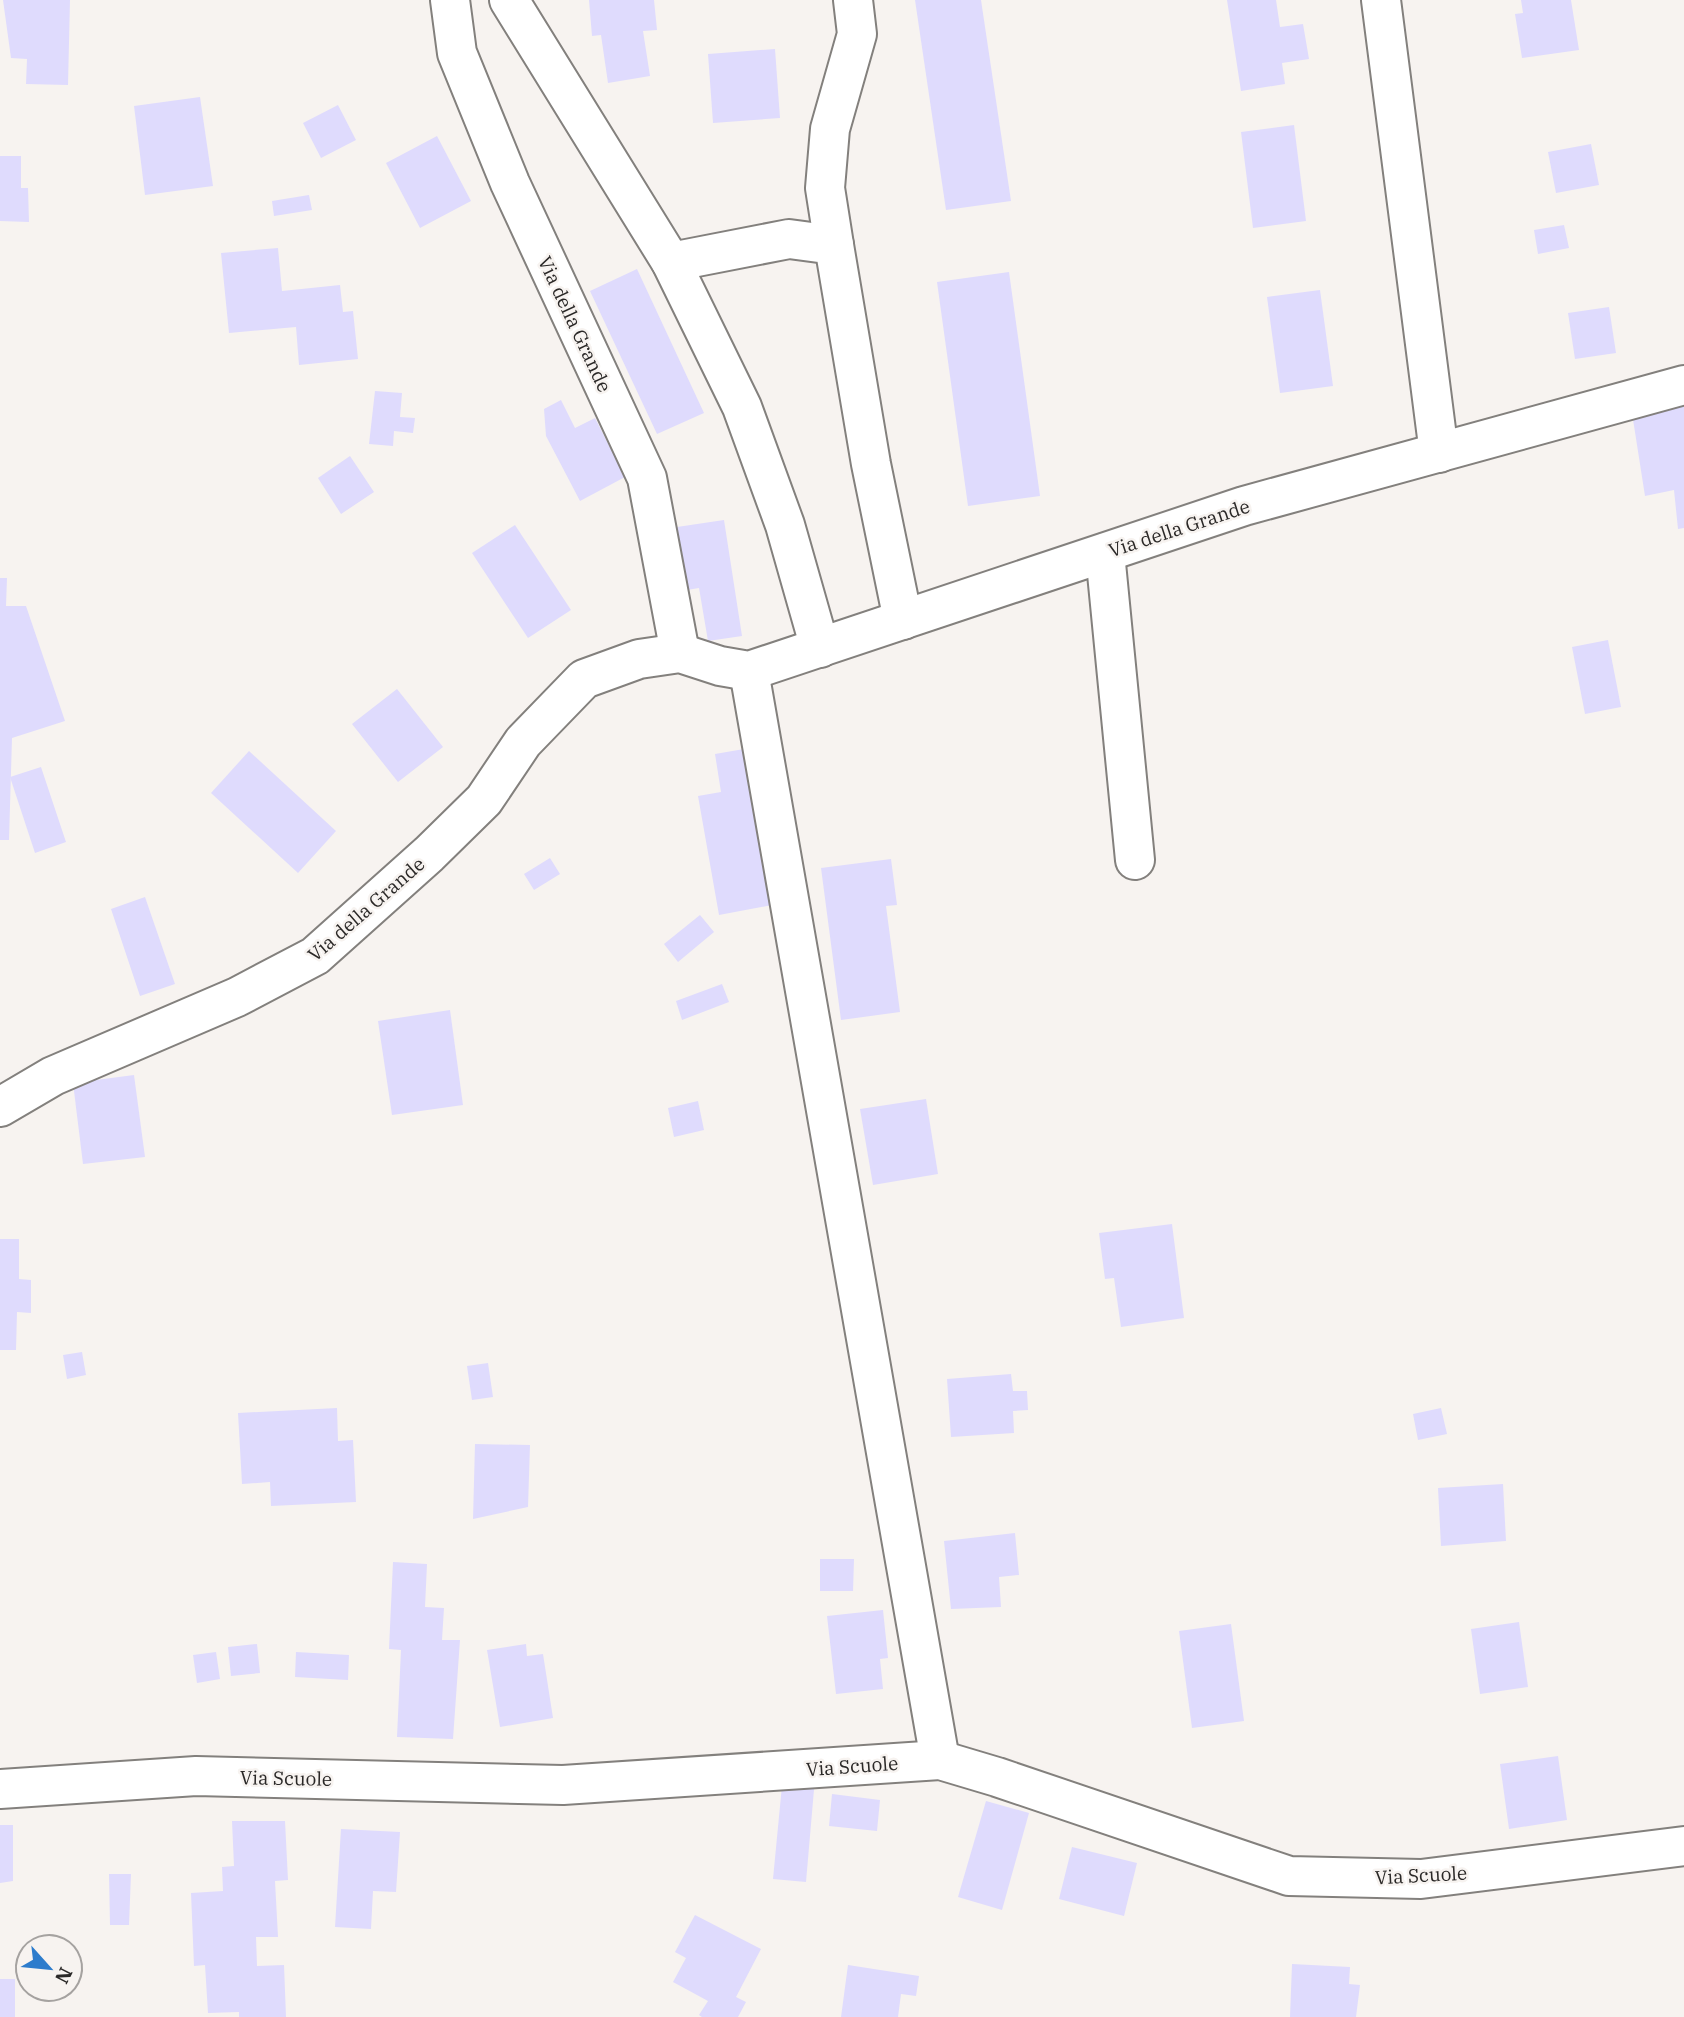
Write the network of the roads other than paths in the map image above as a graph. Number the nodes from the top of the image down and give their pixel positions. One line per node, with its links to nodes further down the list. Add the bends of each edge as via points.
1 (450, 0): 12 (street, Via della Grande, via 457,52 500,159 647,478)
2 (509, 0): 6 (street)
3 (853, 0): 5 (street, via 857,34 830,129 825,188)
4 (1381, 0): 8 (street)
5 (834, 245): 6 (street, via 789,239); 10 (street)
6 (671, 262): 11 (street, via 742,407 785,525)
7 (1684, 385): 8 (street, Via della Grande)
8 (1439, 453): 9 (street, Via della Grande, via 1244,506)
9 (1105, 552): 10 (street, Via della Grande); 14 (street)
10 (903, 620): 11 (street, Via della Grande)
11 (820, 648): 13 (street, Via della Grande)
12 (680, 653): 13 (street, Via della Grande); 15 (street, Via della Grande, via 639,659 584,679 523,742 484,800 315,956 237,997 53,1076)
13 (749, 671): 16 (street)
14 (1135, 860)
15 (0, 1107)
16 (940, 1760): 17 (street, Via Scuole, via 563,1785 196,1776); 18 (street, Via Scuole, via 1289,1876 1421,1879)
17 (0, 1789)
18 (1684, 1846)

